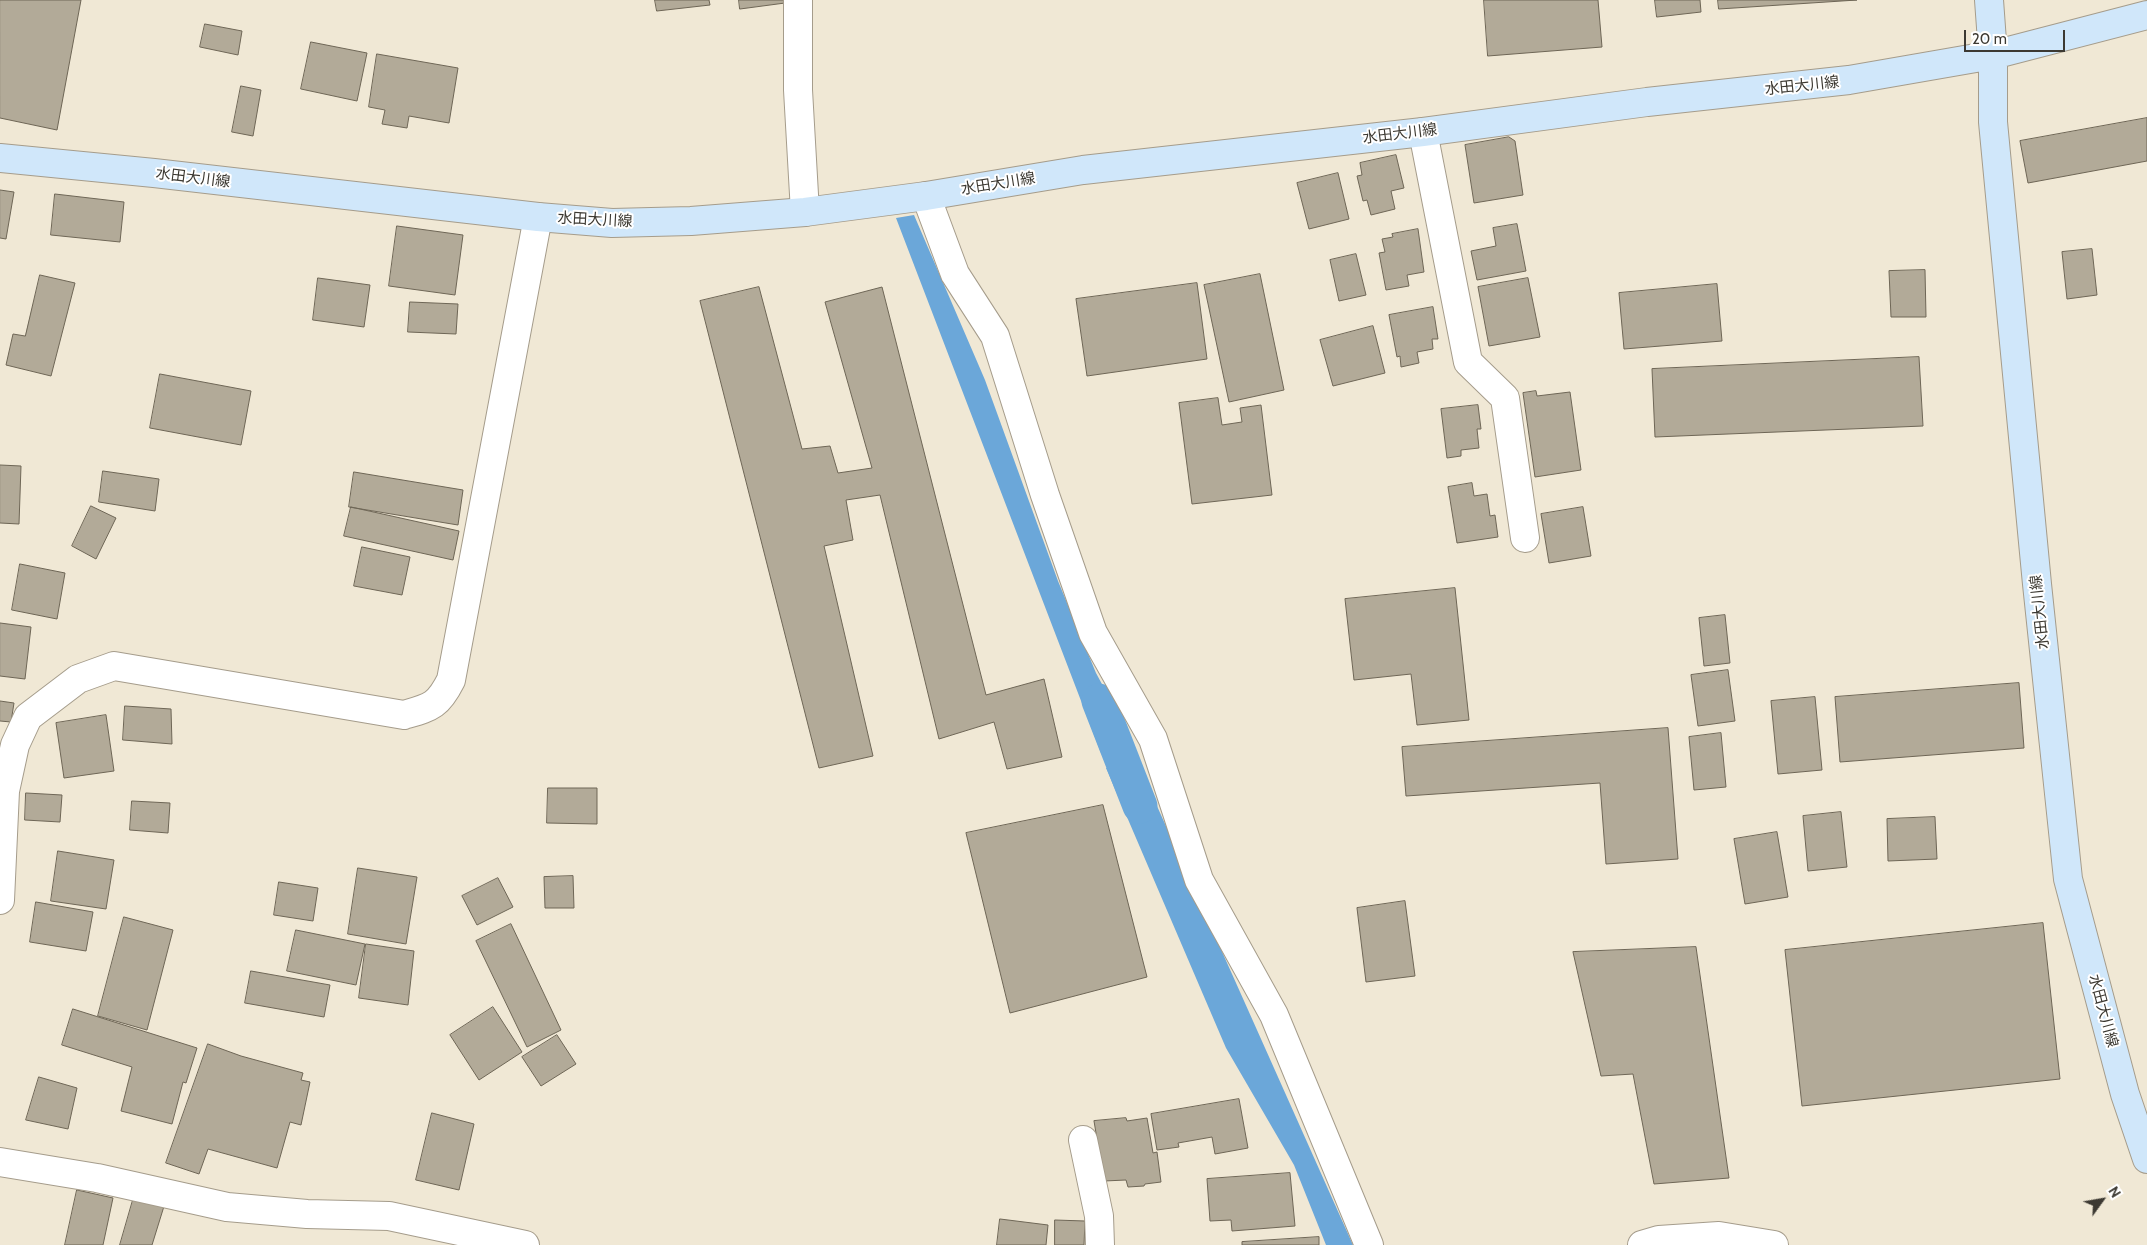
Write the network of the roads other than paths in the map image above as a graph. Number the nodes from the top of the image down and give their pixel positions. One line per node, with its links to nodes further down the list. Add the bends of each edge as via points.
1 (798, 0): 8 (street, via 798,90)
2 (1989, 0): 4 (main road, 水田大川線)
3 (2147, 15): 4 (main road)
4 (1993, 55): 5 (main road, 水田大川線, via 1849,80 1648,102); 14 (main road, 水田大川線, via 1994,141 2068,879 2125,1094)
5 (1423, 132): 7 (main road, 水田大川線, via 1083,170); 10 (street, via 1468,362 1504,398)
6 (0, 158): 9 (main road, 水田大川線)
7 (926, 196): 8 (main road, 水田大川線); 18 (street, via 955,274 995,336 1093,633 1153,739 1199,880 1274,1015)
8 (804, 212): 9 (main road, 水田大川線, via 692,221 612,223)
9 (538, 217): 11 (street, via 451,680 432,707 404,715 114,666 78,679 28,717 15,745)
10 (1525, 538)
11 (3, 791): 12 (street)
12 (0, 900)
13 (1083, 1140): 17 (street, via 1099,1216)
14 (2147, 1158)
15 (0, 1162): 16 (street, via 97,1178 227,1207 307,1214 389,1216)
16 (526, 1245)
17 (1100, 1245)
18 (1369, 1245)
19 (1642, 1245): 20 (street, via 1659,1240 1719,1236)
20 (1774, 1245)

